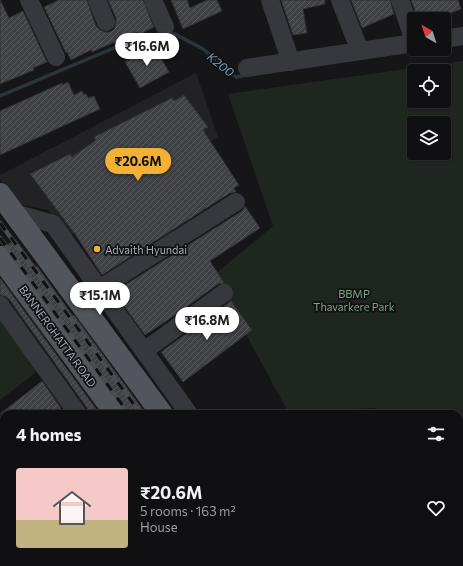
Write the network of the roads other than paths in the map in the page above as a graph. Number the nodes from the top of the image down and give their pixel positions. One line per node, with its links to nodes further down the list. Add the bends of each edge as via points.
1 (29, 0): 14 (street)
2 (97, 0): 8 (street)
3 (153, 0): 9 (street)
4 (270, 0): 15 (street)
5 (340, 0): 13 (street)
6 (400, 0): 7 (street)
7 (407, 20)
8 (106, 22)
9 (165, 27)
10 (463, 36): 11 (street)
11 (451, 38)
12 (407, 44): 13 (street)
13 (360, 51): 15 (street)
14 (56, 57)
15 (291, 62): 16 (street)
16 (247, 68)
17 (0, 194): 19 (main road)
18 (236, 202): 21 (street)
19 (14, 213): 21 (street, via 53,224); 27 (main road)
20 (0, 257): 26 (main road, BANNERGHATTA ROAD)
21 (99, 289): 24 (street)
22 (224, 293): 24 (street)
23 (0, 305): 25 (street)
24 (144, 352): 28 (street)
25 (75, 410)
26 (113, 410)
27 (159, 410)
28 (186, 410)

